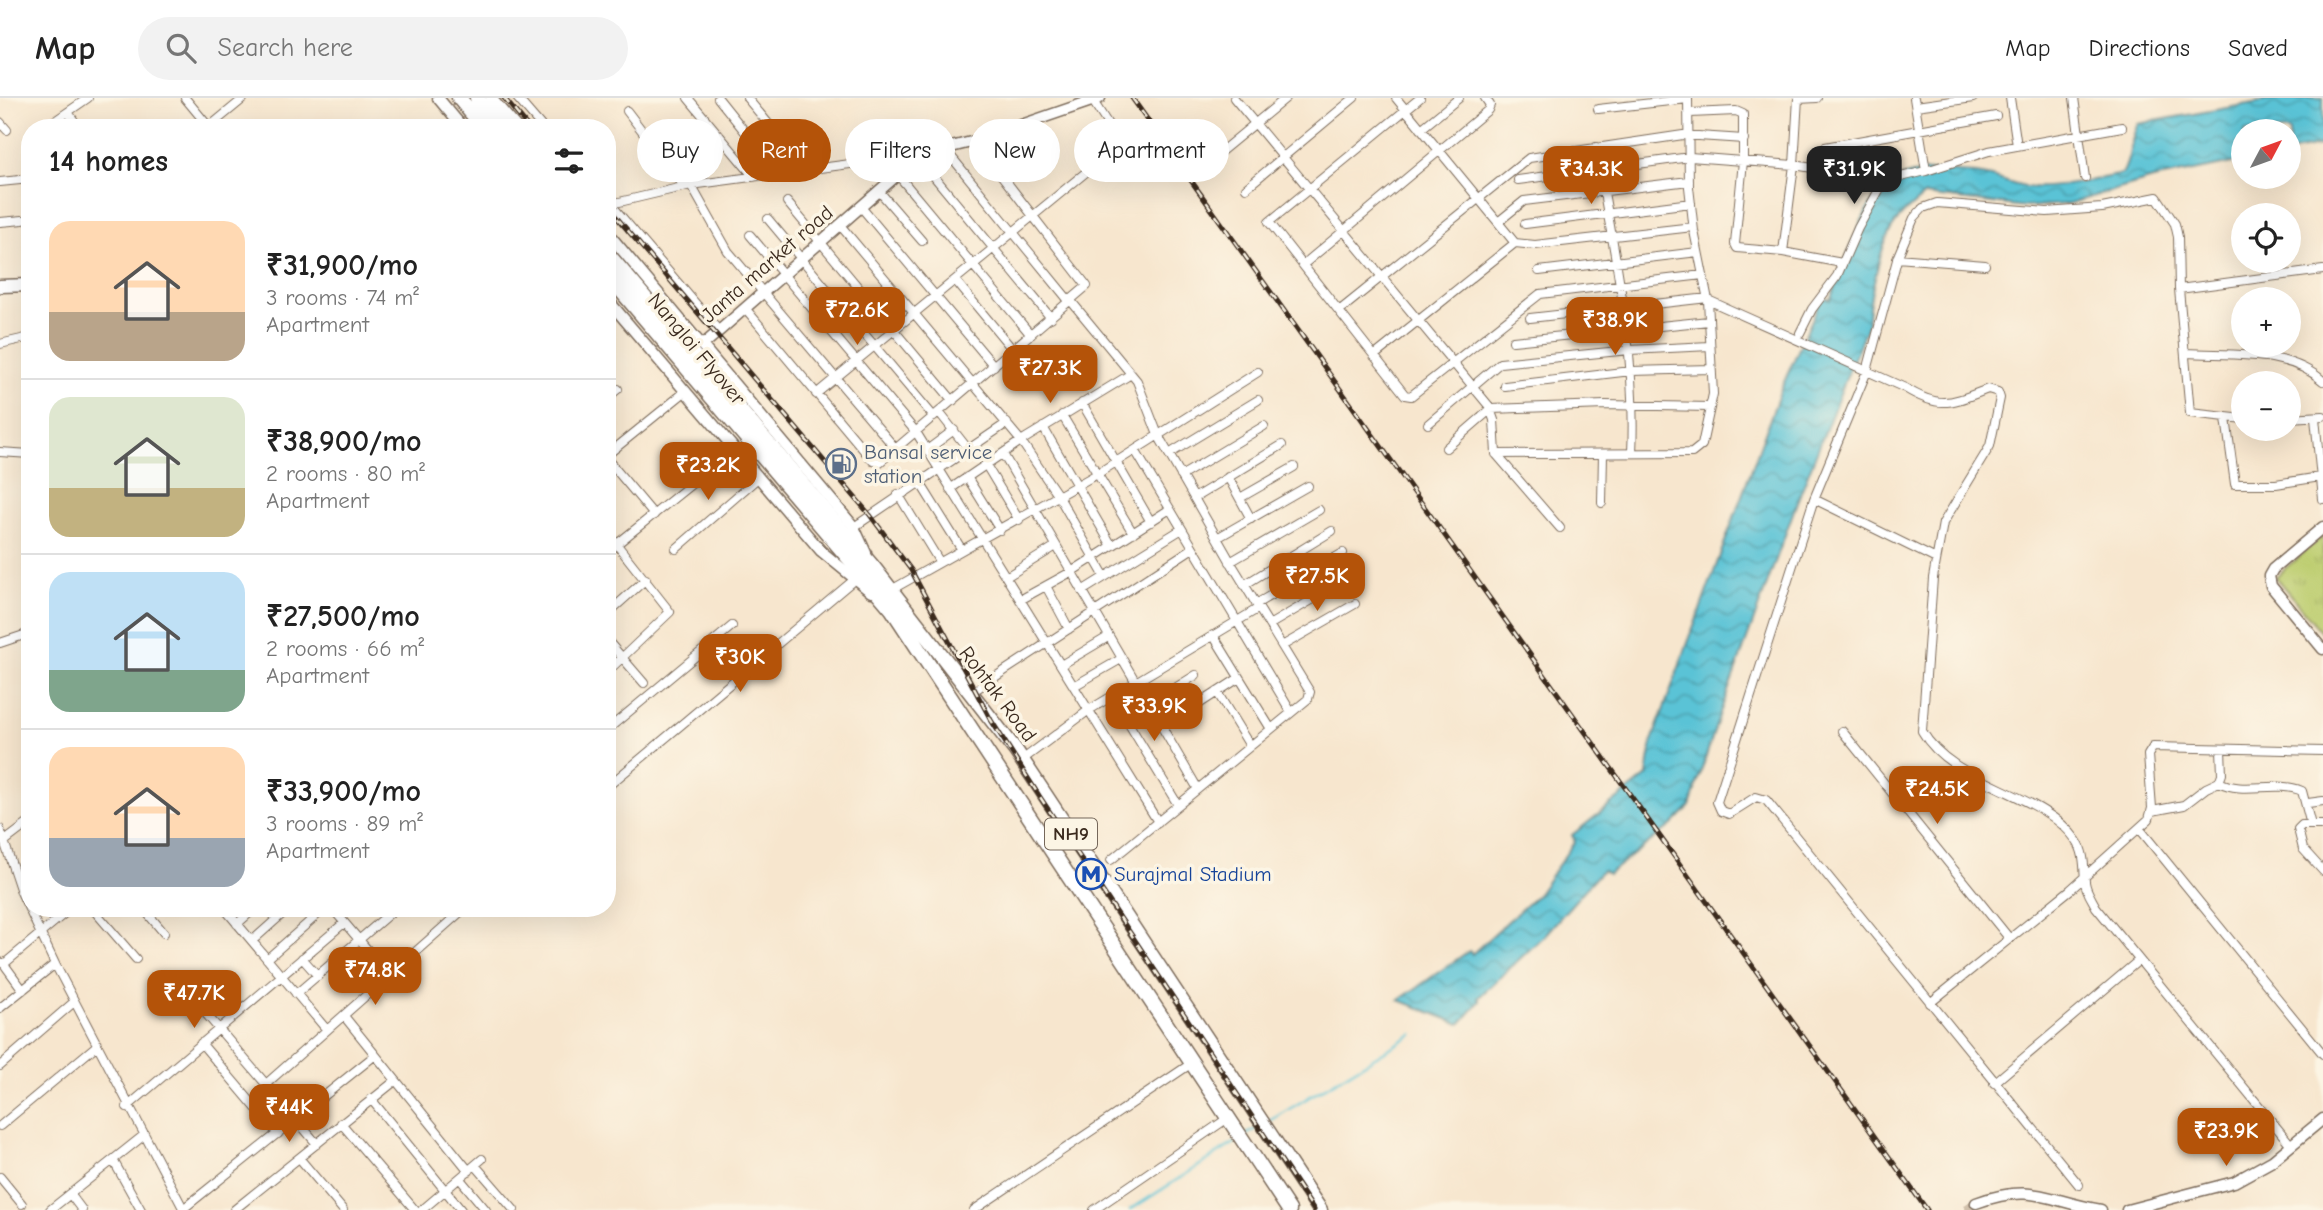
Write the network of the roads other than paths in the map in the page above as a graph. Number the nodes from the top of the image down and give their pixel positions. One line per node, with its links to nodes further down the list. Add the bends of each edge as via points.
1 (185, 98): 35 (street)
2 (438, 98): 37 (street)
3 (458, 98): 38 (highway)
4 (477, 98): 39 (highway)
5 (491, 98): 40 (street)
6 (517, 98): 41 (street)
7 (688, 98): 59 (street)
8 (718, 98): 45 (street)
9 (747, 98): 42 (street)
10 (1234, 98): 46 (street)
11 (1286, 98): 46 (street)
12 (1354, 98): 58 (street)
13 (1396, 98): 28 (street)
14 (1420, 98): 28 (street)
15 (1460, 98): 49 (street)
16 (1485, 98): 57 (street, via 1488,110)
17 (1688, 98): 27 (street); 31 (street)
18 (1817, 98): 24 (street)
19 (1973, 98): 26 (street)
20 (2010, 98): 55 (street)
21 (2074, 98): 51 (street)
22 (243, 99): 36 (street)
23 (1094, 99): 43 (street); 90 (street, via 1117,143)
24 (1798, 99): 63 (street)
25 (82, 100): 30 (street)
26 (1915, 102): 50 (street)
27 (1598, 109)
28 (1406, 110): 49 (street); 80 (street)
29 (628, 111): 78 (street)
30 (68, 112): 33 (street); 34 (street)
31 (1690, 113): 52 (street); 53 (street, via 1740,111)
32 (1996, 116): 50 (street)
33 (58, 119)
34 (73, 119)
35 (202, 119)
36 (219, 119)
37 (456, 119)
38 (476, 119)
39 (494, 119)
40 (509, 119)
41 (535, 119)
42 (764, 119)
43 (1037, 119)
44 (0, 122): 48 (street)
45 (737, 122)
46 (1255, 124): 54 (street); 58 (street)
47 (2122, 127): 51 (street)
48 (7, 130)
49 (1422, 130): 57 (street)
50 (1919, 130): 65 (street, via 1825,147); 66 (street)
51 (2081, 134): 55 (street); 67 (street)
52 (1690, 135): 53 (street); 56 (street); 60 (street)
53 (1744, 139): 62 (street)
54 (1229, 145)
55 (2017, 146): 66 (street)
56 (1596, 147): 64 (street); 83 (street, via 1529,158)
57 (1440, 152): 83 (street); 98 (street)
58 (1282, 156): 79 (street); 80 (street)
59 (737, 157)
60 (1690, 157): 62 (street); 64 (street); 72 (street)
61 (955, 160): 99 (street)
62 (1743, 162): 63 (street); 108 (street, via 1735,244 1737,248)
63 (1794, 166): 65 (street); 108 (street)
64 (1599, 168): 70 (street); 82 (street)
65 (1822, 170): 71 (street)
66 (1926, 171): 71 (street)
67 (2085, 178)
68 (737, 179): 78 (street)
69 (21, 180): 73 (street)
70 (1518, 180)
71 (1888, 180): 112 (street)
72 (1689, 181): 82 (street); 86 (street)
73 (0, 182)
74 (890, 182): 81 (street, Janta market road)
75 (904, 182): 115 (street)
76 (940, 182): 106 (street)
77 (1008, 182): 90 (street)
78 (687, 186): 84 (street); 128 (street, via 723,243)
79 (1246, 188)
80 (1309, 189): 98 (street); 114 (street, via 1269,222)
81 (879, 191): 87 (street, Janta market road); 102 (street)
82 (1603, 191): 89 (street); 94 (street, via 1524,201)
83 (1478, 197): 94 (street); 121 (street)
84 (616, 202)
85 (787, 202): 104 (street)
86 (1691, 203): 89 (street); 97 (street)
87 (861, 207): 95 (street, Janta market road); 129 (street)
88 (616, 213): 142 (street)
89 (1607, 213): 96 (street); 101 (street)
90 (1033, 214): 99 (street); 131 (street, via 1086,281 1084,290)
91 (768, 219): 109 (street)
92 (21, 220): 93 (street)
93 (0, 222)
94 (1498, 222): 105 (street)
95 (840, 225): 104 (street, Janta market road); 136 (street)
96 (1525, 225)
97 (1693, 228): 101 (street); 107 (street)
98 (1343, 231): 114 (street); 121 (street)
99 (1013, 232): 106 (street); 131 (street)
100 (750, 235): 119 (street)
101 (1611, 235): 105 (street, via 1535,246); 111 (street)
102 (922, 241)
103 (616, 243): 149 (street)
104 (820, 243): 109 (street, Janta market road); 143 (street)
105 (1515, 243): 139 (street)
106 (994, 248): 115 (street); 137 (street)
107 (1698, 252): 111 (street); 120 (street)
108 (1783, 252): 112 (street)
109 (802, 258): 119 (street, Janta market road); 150 (street)
110 (1897, 258): 116 (street); 127 (street, via 1914,218 1930,204 2047,212 2157,197 2175,224); 160 (street)
111 (1615, 260): 118 (street); 123 (street)
112 (1842, 262): 145 (street)
113 (616, 264): 241 (highway, Nangloi Flyover / NH9)
114 (1304, 264): 135 (street)
115 (973, 265): 122 (street); 144 (street)
116 (1985, 265)
117 (2323, 270): 127 (street)
118 (1539, 271)
119 (783, 275): 128 (street, Janta market road); 156 (street)
120 (1703, 275): 123 (street); 130 (street)
121 (1381, 277): 135 (street); 139 (street)
122 (955, 280): 129 (street); 152 (street)
123 (1619, 283): 132 (street); 157 (street, via 1540,294)
124 (616, 284): 241 (highway, Nangloi Flyover / NH9)
125 (0, 285): 126 (main road)
126 (21, 285)
127 (2179, 289): 154 (street)
128 (764, 292): 134 (street, Janta market road); 164 (street)
129 (936, 296): 136 (street); 158 (street)
130 (1708, 299): 132 (street); 140 (street); 145 (street)
131 (1071, 302): 137 (street); 163 (street)
132 (1623, 306): 138 (street); 141 (street)
133 (616, 309): 169 (street, Rohtak Road)
134 (745, 309): 142 (street, Janta market road); 170 (street)
135 (1339, 311): 155 (street)
136 (915, 314): 143 (street); 166 (street)
137 (1051, 318): 144 (street)
138 (1530, 318)
139 (1417, 320): 155 (street); 157 (street)
140 (1709, 321): 141 (street); 151 (street)
141 (1627, 328): 147 (street); 153 (street)
142 (719, 331): 149 (street, Janta market road)
143 (894, 331): 150 (street); 172 (street)
144 (1031, 335): 152 (street)
145 (1796, 335): 160 (street)
146 (21, 339): 148 (street)
147 (1513, 341)
148 (0, 344)
149 (703, 345): 241 (street)
150 (875, 346): 156 (street); 177 (street)
151 (1710, 346): 153 (street); 159 (street)
152 (1013, 350): 158 (street)
153 (1629, 350): 161 (street); 168 (street, via 1504,362)
154 (2186, 353): 165 (street, via 2277,359 2294,363); 180 (street, via 2190,413)
155 (1374, 356): 157 (street, via 1408,397)
156 (856, 362): 164 (street); 188 (street)
157 (1453, 363): 168 (street)
158 (994, 366): 166 (street)
159 (1712, 369): 161 (street); 175 (street)
160 (1865, 370): 225 (street); 252 (street, via 1935,404 1988,389 2000,398 1990,446 1943,520)
161 (1631, 371): 167 (street); 174 (street)
162 (1258, 372): 189 (street)
163 (1131, 374): 173 (street); 189 (street)
164 (837, 377): 170 (street); 195 (street)
165 (2323, 381)
166 (974, 384): 172 (street); 183 (street)
167 (1505, 386)
168 (1473, 387): 176 (street); 184 (street)
169 (686, 391): 193 (street); 194 (street, Rohtak Road)
170 (816, 394): 195 (street, via 875,463)
171 (1258, 400): 203 (street)
172 (953, 401): 177 (street)
173 (1082, 403): 178 (street); 206 (street)
174 (1634, 405): 175 (street); 176 (street); 202 (street)
175 (1710, 407): 202 (street, via 1702,445 1696,452)
176 (1491, 409): 192 (street); 204 (street)
177 (937, 415): 187 (street); 188 (street)
178 (1062, 415): 186 (street); 211 (street)
179 (2319, 417): 182 (street); 216 (street)
180 (2226, 418): 181 (street); 216 (street, via 2235,484)
181 (2231, 418)
182 (2301, 418)
183 (1007, 424): 190 (street); 196 (street)
184 (1428, 424)
185 (1264, 426): 212 (street)
186 (1043, 427): 190 (street); 218 (street)
187 (954, 430): 196 (street); 197 (street)
188 (916, 432): 195 (street); 197 (street)
189 (1157, 435): 198 (street); 203 (street)
190 (1021, 441): 201 (street); 222 (street)
191 (1282, 445): 215 (street)
192 (1446, 448)
193 (616, 449)
194 (735, 449): 213 (street, Rohtak Road); 231 (street)
195 (896, 449)
196 (968, 449): 210 (street)
197 (927, 450): 210 (street)
198 (1135, 450): 206 (street); 228 (street)
199 (0, 452): 200 (street)
200 (21, 453)
201 (1003, 453): 207 (street); 229 (street)
202 (1632, 453): 205 (street)
203 (1169, 454): 212 (street)
204 (1496, 454): 205 (street); 236 (street)
205 (1603, 454): 227 (street)
206 (1115, 463): 211 (street); 234 (street)
207 (986, 465): 214 (street); 233 (street)
208 (1294, 467): 224 (street)
209 (616, 468): 231 (street)
210 (937, 470): 217 (street); 220 (street)
211 (1097, 474): 218 (street); 240 (street)
212 (1181, 476): 223 (street)
213 (759, 477): 248 (street); 261 (street, Rohtak Road, via 821,551)
214 (967, 477): 220 (street); 238 (street)
215 (1228, 477): 223 (street); 224 (street)
216 (2320, 477): 226 (street)
217 (919, 481): 221 (street); 249 (street)
218 (1078, 486): 222 (street); 246 (street)
219 (1308, 486): 232 (street)
220 (950, 489): 243 (street)
221 (898, 495): 241 (street); 253 (street)
222 (1059, 497): 229 (street); 251 (street)
223 (1194, 498): 242 (street)
224 (1240, 498): 232 (street)
225 (1814, 499): 252 (street); 356 (street, via 1717,802 1721,811 1729,814 1756,797 1766,800)
226 (2323, 499)
227 (1602, 503)
228 (1170, 509): 234 (street); 237 (street)
229 (1036, 510): 233 (street); 245 (street)
230 (1318, 510): 254 (street)
231 (654, 515): 244 (street)
232 (1251, 519): 242 (street)
233 (1019, 520): 238 (street)
234 (1151, 522): 240 (street)
235 (2323, 527): 282 (street, via 2269,576 2271,586)
236 (1560, 528)
237 (1182, 529): 247 (street); 259 (street)
238 (1000, 530): 243 (street)
239 (1332, 531): 262 (street)
240 (1133, 533): 246 (street)
241 (845, 535): 255 (highway, Nangloi Flyover / NH9); 270 (highway, Nangloi Flyover / NH9)
242 (1217, 538): 254 (street)
243 (983, 539): 249 (street); 258 (street)
244 (617, 544): 260 (street)
245 (1056, 546): 256 (street); 258 (street)
246 (1112, 546): 251 (street)
247 (1193, 548): 271 (street); 272 (street)
248 (676, 549)
249 (962, 550): 253 (street)
250 (1343, 553): 269 (street)
251 (1093, 558): 256 (street); 259 (street)
252 (1936, 559): 323 (street, via 1922,731 1930,745 2064,828 2081,850)
253 (939, 562): 264 (street)
254 (1230, 562): 262 (street)
255 (873, 567): 264 (highway, Rohtak Road / NH9)
256 (1071, 572): 263 (street); 265 (street)
257 (1351, 576): 273 (street)
258 (1006, 577): 266 (street)
259 (1105, 577): 265 (street)
260 (646, 579): 268 (street); 284 (street, via 670,612)
261 (855, 579): 270 (street, Rohtak Road); 307 (street)
262 (1244, 585): 269 (street)
263 (1046, 586): 266 (street); 275 (street)
264 (891, 590): 293 (highway, Rohtak Road / NH9)
265 (1082, 591): 271 (street)
266 (1020, 600): 279 (street)
267 (1355, 604): 281 (street)
268 (616, 606)
269 (1257, 606): 272 (street); 273 (street)
270 (892, 609): 365 (highway, Rohtak Road / NH9)
271 (1095, 613): 275 (street); 278 (street)
272 (1236, 621): 276 (street); 298 (street)
273 (1269, 625): 281 (street)
274 (732, 626): 299 (street)
275 (1069, 629): 279 (street)
276 (1213, 635): 289 (street); 290 (street)
277 (21, 636): 280 (street)
278 (1108, 637): 285 (street); 287 (street)
279 (1046, 642): 287 (street); 293 (street)
280 (0, 643)
281 (1282, 646): 298 (street, via 1310,692)
282 (2323, 649)
283 (616, 650): 284 (street)
284 (623, 658): 286 (street); 291 (street)
285 (1121, 659): 290 (street); 292 (street)
286 (616, 664)
287 (1061, 665): 292 (street)
288 (1196, 675): 296 (street)
289 (1239, 678): 294 (street); 301 (street)
290 (1134, 682): 295 (street); 296 (street)
291 (644, 683)
292 (1074, 687): 297 (street)
293 (972, 692): 306 (highway, Rohtak Road / NH9)
294 (1217, 692): 300 (street); 303 (street)
295 (1112, 696): 297 (street); 312 (street)
296 (1148, 705): 300 (street)
297 (1089, 710): 306 (street); 314 (street)
298 (1291, 712): 301 (street)
299 (616, 720)
300 (1162, 728): 309 (street)
301 (1271, 729): 303 (street)
302 (1842, 732): 340 (street)
303 (1250, 746): 309 (street)
304 (2221, 749): 305 (street); 308 (street); 313 (street, via 2150,750)
305 (2323, 751)
306 (1022, 760): 405 (highway, Rohtak Road / NH9)
307 (616, 779)
308 (2219, 782): 311 (street, via 2228,786 2286,785 2302,791); 313 (street, via 2184,805)
309 (1198, 789): 312 (street)
310 (2323, 801): 311 (street)
311 (2308, 803): 315 (street)
312 (1178, 805): 314 (street)
313 (2152, 811): 317 (street)
314 (1158, 822): 321 (street)
315 (2311, 825): 316 (street); 322 (street, via 2299,827 2298,840)
316 (2323, 825)
317 (2140, 828): 323 (street); 363 (street)
318 (0, 829): 320 (street)
319 (21, 829): 320 (street)
320 (5, 841): 324 (street)
321 (1111, 860)
322 (2323, 871)
323 (2086, 875): 340 (street); 346 (street, via 2087,891 2096,906)
324 (21, 892)
325 (33, 917): 338 (street)
326 (59, 917): 338 (street)
327 (100, 917): 344 (street)
328 (151, 917): 339 (street)
329 (231, 917): 337 (street)
330 (245, 917): 337 (street)
331 (279, 917): 341 (street)
332 (315, 917): 345 (street)
333 (339, 917): 336 (street)
334 (386, 917): 342 (street)
335 (455, 917): 349 (street)
336 (344, 923): 342 (street); 343 (street)
337 (237, 924): 341 (street)
338 (40, 932): 347 (street); 348 (street)
339 (164, 933)
340 (2009, 938): 356 (street)
341 (252, 941): 345 (street)
342 (360, 941): 349 (street); 351 (street)
343 (302, 958): 350 (street); 351 (street)
344 (136, 959)
345 (267, 959): 350 (street)
346 (2138, 961): 368 (street); 380 (street)
347 (2, 963): 353 (street)
348 (55, 964): 353 (street); 355 (street)
349 (389, 975): 358 (street)
350 (281, 976): 354 (street); 359 (street)
351 (318, 976): 354 (street)
352 (178, 981): 359 (street)
353 (23, 990): 357 (street)
354 (296, 994): 360 (street)
355 (74, 1002): 362 (street); 366 (street)
356 (1930, 1003): 368 (street)
357 (0, 1008)
358 (344, 1016): 360 (street); 364 (street)
359 (218, 1028): 361 (street); 369 (street)
360 (327, 1030): 369 (street)
361 (201, 1042): 371 (street); 377 (street)
362 (96, 1046): 371 (street); 376 (street)
363 (2323, 1054)
364 (374, 1056): 367 (street); 373 (street)
365 (1192, 1063): 374 (highway, Rohtak Road / NH9); 402 (street)
366 (0, 1066)
367 (395, 1081): 370 (street); 383 (street)
368 (1994, 1083): 386 (street)
369 (266, 1084): 373 (street)
370 (371, 1099): 375 (street); 387 (street)
371 (127, 1107): 378 (street)
372 (2323, 1119): 380 (street)
373 (296, 1120): 377 (street); 379 (street)
374 (1230, 1122): 403 (street); 404 (highway, Rohtak Road / NH9)
375 (341, 1123): 379 (street); 397 (street)
376 (0, 1126)
377 (278, 1135): 391 (street)
378 (143, 1136): 382 (street); 391 (street)
379 (317, 1144): 381 (street)
380 (2291, 1145): 407 (street, via 2259,1170 2234,1182)
381 (300, 1158): 395 (street); 396 (street)
382 (113, 1160): 388 (street); 394 (street)
383 (475, 1165): 385 (street); 401 (street)
384 (0, 1177): 390 (street)
385 (460, 1179): 387 (street); 400 (street)
386 (2079, 1185)
387 (445, 1191): 398 (street); 399 (street)
388 (70, 1194): 392 (street); 393 (street)
389 (1976, 1203): 406 (street, via 2030,1192)
390 (22, 1204)
391 (184, 1209)
392 (50, 1210)
393 (82, 1210)
394 (141, 1210)
395 (234, 1210)
396 (343, 1210)
397 (415, 1210)
398 (422, 1210)
399 (461, 1210)
400 (486, 1210)
401 (514, 1210)
402 (974, 1210)
403 (1094, 1210)
404 (1290, 1210)
405 (1320, 1210)
406 (2101, 1210)
407 (2127, 1210)

